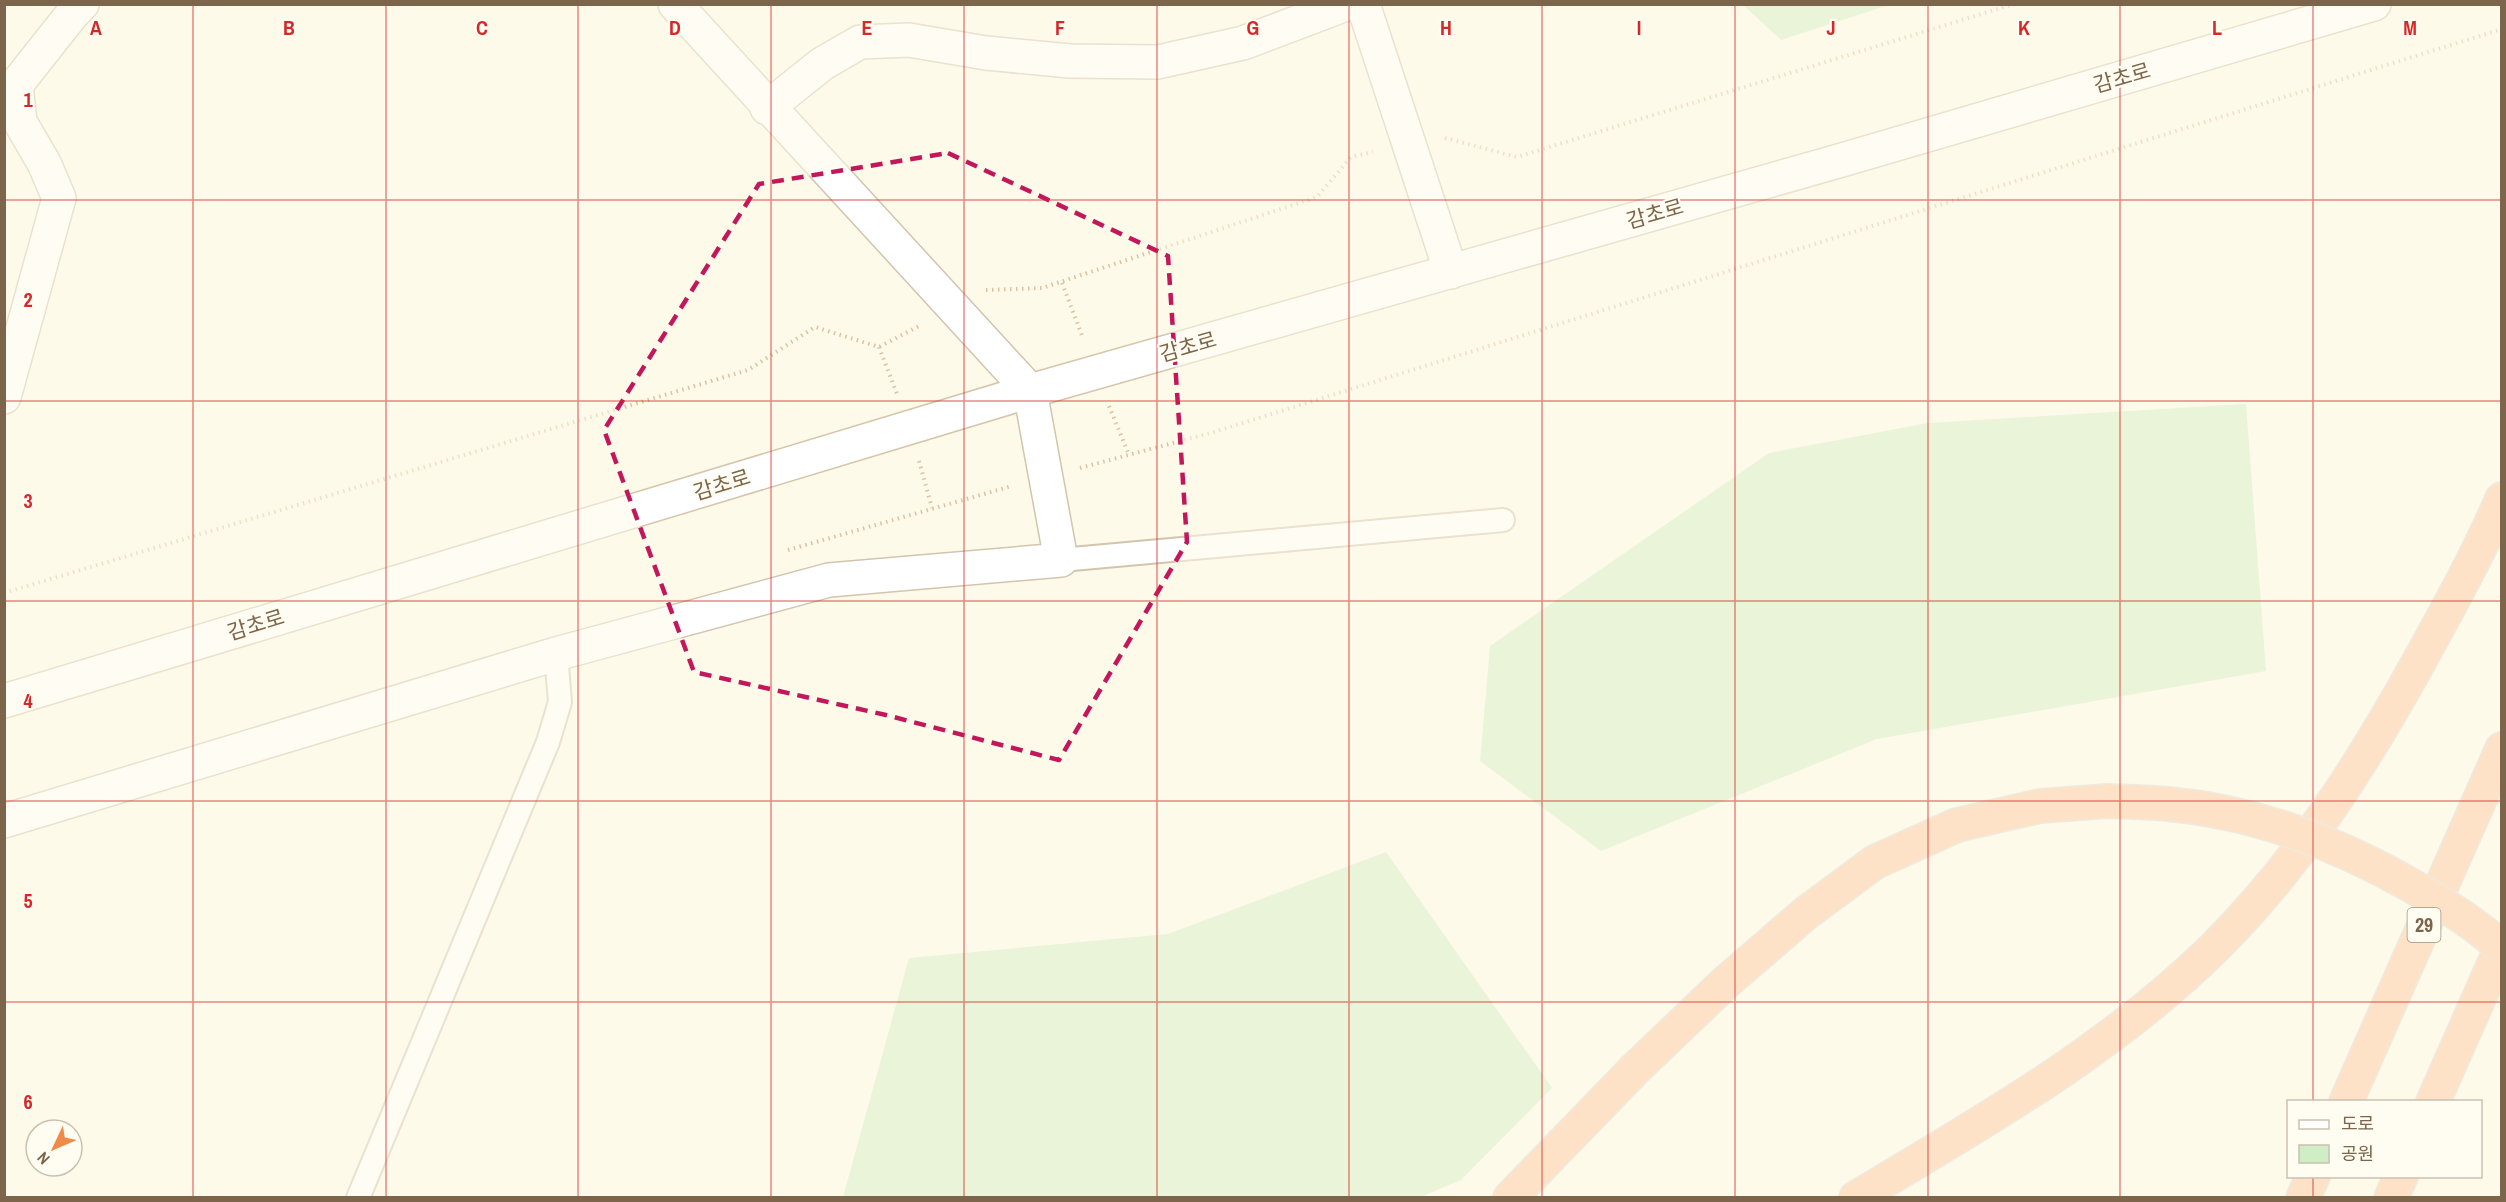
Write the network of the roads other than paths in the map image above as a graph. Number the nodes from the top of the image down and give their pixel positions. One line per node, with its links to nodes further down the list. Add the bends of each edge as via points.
1 (82, 4): 9 (street, via 16,85 20,122 59,198)
2 (675, 4): 6 (street)
3 (1346, 4): 6 (street, via 1243,43 1158,62 1071,61 909,40 860,42 822,64)
4 (1363, 4): 7 (street)
5 (2374, 4): 7 (street, 감초로)
6 (767, 108): 8 (street)
7 (1451, 272): 8 (street, 감초로)
8 (1030, 391): 12 (street); 14 (street, 감초로)
9 (4, 397)
10 (2502, 500): 24 (highway, via 2442,621 2382,728 2327,813 2251,908 2212,950 2143,1011 2048,1079)
11 (1503, 520): 12 (lane)
12 (1061, 560): 13 (street, via 829,580)
13 (556, 654): 16 (street); 22 (lane, via 560,702 549,742)
14 (4, 701)
15 (2502, 749): 18 (highway, 29)
16 (4, 821)
17 (2502, 947): 19 (highway); 23 (highway, bridge, via 2445,904 2387,872 2281,826 2168,804 2108,801 2040,806 1957,825 1875,862 1806,913 1634,1070)
18 (2346, 1100)
19 (2433, 1100)
20 (2312, 1178): 25 (highway)
21 (2400, 1178): 26 (highway)
22 (357, 1197)
23 (1510, 1197)
24 (1856, 1197)
25 (2303, 1197)
26 (2391, 1197)

